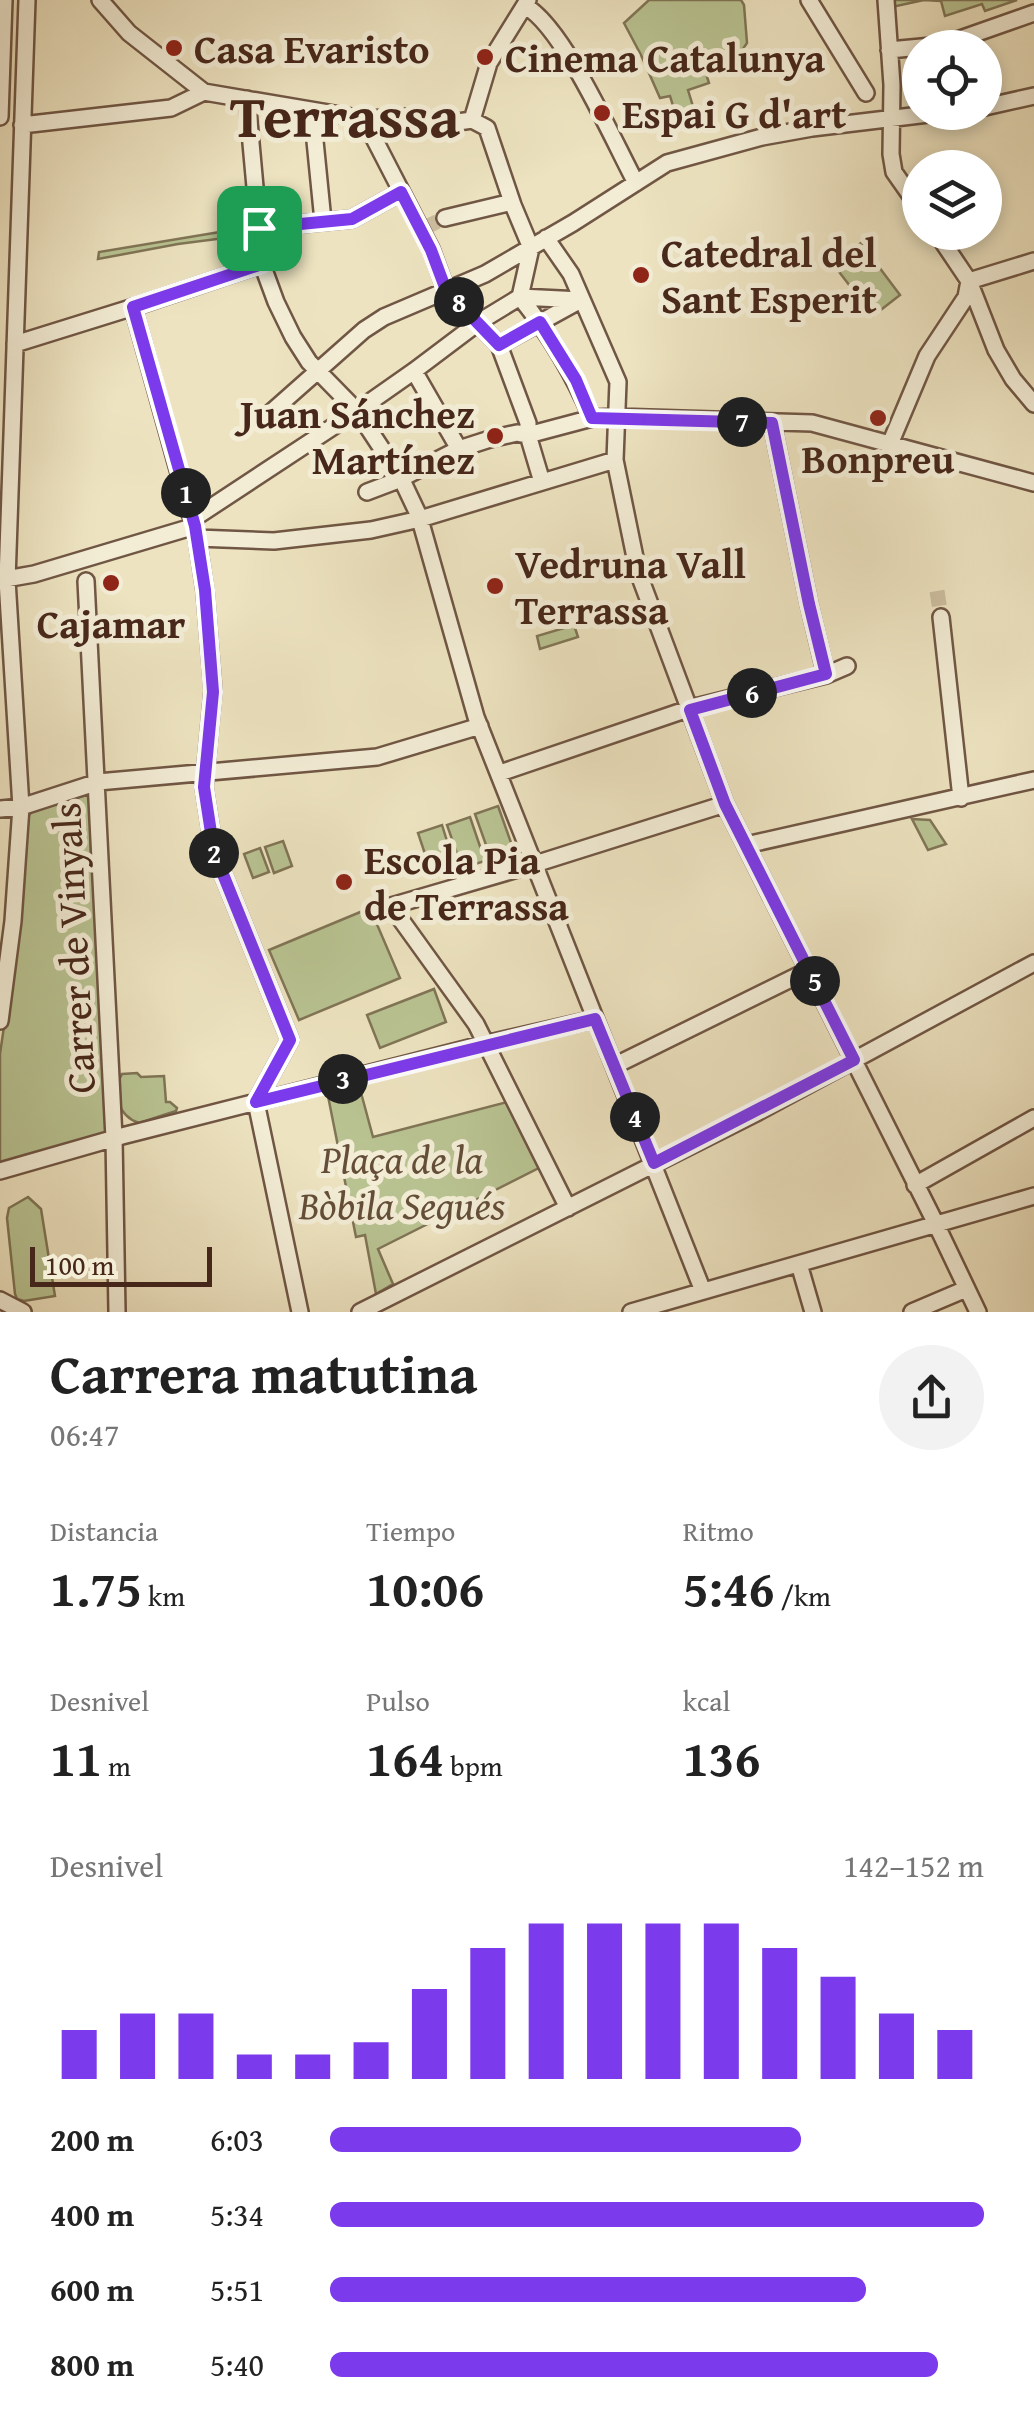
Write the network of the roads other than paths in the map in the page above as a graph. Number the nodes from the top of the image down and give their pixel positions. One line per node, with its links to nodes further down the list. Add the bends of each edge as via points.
1 (4, 0): 15 (street)
2 (27, 0): 19 (street)
3 (100, 0): 9 (street)
4 (809, 0): 10 (street)
5 (886, 0): 8 (street)
6 (526, 3): 20 (street, via 489,63); 21 (street, via 564,47)
7 (1034, 13): 8 (street, via 943,44)
8 (889, 50): 17 (street)
9 (204, 92): 12 (street); 19 (street, via 171,108)
10 (866, 92)
11 (1034, 96): 13 (street)
12 (247, 99): 14 (street); 27 (street)
13 (1002, 103)
14 (312, 110): 18 (street); 26 (street)
15 (0, 116): 19 (street)
16 (902, 117): 17 (street)
17 (891, 118): 21 (street, via 749,140 667,164); 22 (street, via 894,172)
18 (364, 119): 20 (street); 23 (street)
19 (22, 120): 40 (street)
20 (472, 120): 24 (street, via 487,128)
21 (636, 182): 28 (street)
22 (902, 183)
23 (401, 192): 26 (street, via 352,219); 34 (street, via 423,229)
24 (512, 202): 25 (street); 29 (street)
25 (445, 218)
26 (323, 221): 27 (street)
27 (259, 228): 32 (street)
28 (546, 238): 29 (street); 36 (street)
29 (528, 243): 34 (street, via 486,274); 35 (street)
30 (948, 250): 33 (street)
31 (1034, 261): 33 (street)
32 (262, 264): 37 (street); 42 (street, via 293,337)
33 (969, 281): 44 (street, via 996,350); 51 (street, via 966,297 927,356)
34 (444, 290): 38 (street); 42 (street, via 364,330)
35 (520, 296): 36 (street); 38 (street); 39 (street)
36 (582, 303): 39 (street); 47 (street, via 618,382)
37 (133, 307): 40 (street); 59 (street)
38 (477, 324): 41 (street); 43 (street)
39 (542, 325): 41 (street); 48 (street)
40 (14, 344): 60 (street)
41 (499, 345): 50 (street)
42 (318, 372): 45 (street); 46 (street)
43 (414, 372): 46 (street); 52 (street)
44 (1034, 404)
45 (268, 415)
46 (358, 416): 54 (street); 59 (street)
47 (617, 417): 48 (street); 49 (street); 53 (street)
48 (592, 418): 50 (street)
49 (772, 423): 51 (street, via 812,423); 64 (street)
50 (528, 434): 52 (street); 55 (street)
51 (890, 444): 56 (street)
52 (459, 449): 54 (street)
53 (615, 460): 55 (street); 65 (street, via 638,572)
54 (401, 478): 57 (street); 58 (street)
55 (542, 482): 58 (street)
56 (1034, 484)
57 (366, 492)
58 (420, 519): 59 (street, via 274,541); 66 (street)
59 (195, 528): 60 (street); 67 (street, via 213,692)
60 (3, 580): 73 (street)
61 (86, 581): 70 (street, Carrer de Vinyals)
62 (940, 617): 71 (street)
63 (847, 666): 64 (street)
64 (826, 674): 65 (street)
65 (690, 710): 68 (street); 72 (street)
66 (480, 726): 67 (street, via 377,757); 68 (street)
67 (204, 772): 70 (street); 85 (street, via 214,852 290,1040)
68 (500, 775): 76 (street)
69 (1034, 780): 71 (street)
70 (98, 782): 73 (street); 87 (street, Carrer de Vinyals)
71 (961, 798): 75 (street)
72 (725, 804): 75 (street); 76 (street)
73 (20, 807): 74 (street); 77 (street)
74 (0, 809)
75 (746, 845): 79 (street)
76 (535, 864): 80 (street); 82 (street, via 391,906)
77 (6, 922): 81 (street)
78 (1034, 963): 83 (street)
79 (809, 970): 83 (street); 84 (street)
80 (595, 1019): 82 (street); 84 (street)
81 (0, 1021)
82 (485, 1044): 85 (street); 92 (street)
83 (854, 1060): 88 (street); 90 (street)
84 (614, 1066): 88 (street)
85 (256, 1102): 87 (street); 101 (street)
86 (1034, 1118): 90 (street)
87 (114, 1138): 89 (street); 100 (street, Carrer de Vinyals)
88 (654, 1163): 92 (street); 96 (street)
89 (0, 1171)
90 (915, 1184): 93 (street)
91 (1034, 1196): 93 (street)
92 (568, 1208): 102 (street)
93 (936, 1224): 94 (street); 95 (street)
94 (799, 1264): 96 (street); 105 (street)
95 (966, 1289): 106 (street); 107 (street)
96 (704, 1291): 97 (street)
97 (684, 1296): 103 (street); 104 (street)
98 (0, 1300): 99 (street)
99 (24, 1312)
100 (117, 1312)
101 (300, 1312)
102 (360, 1312)
103 (631, 1312)
104 (692, 1312)
105 (813, 1312)
106 (912, 1312)
107 (978, 1312)

